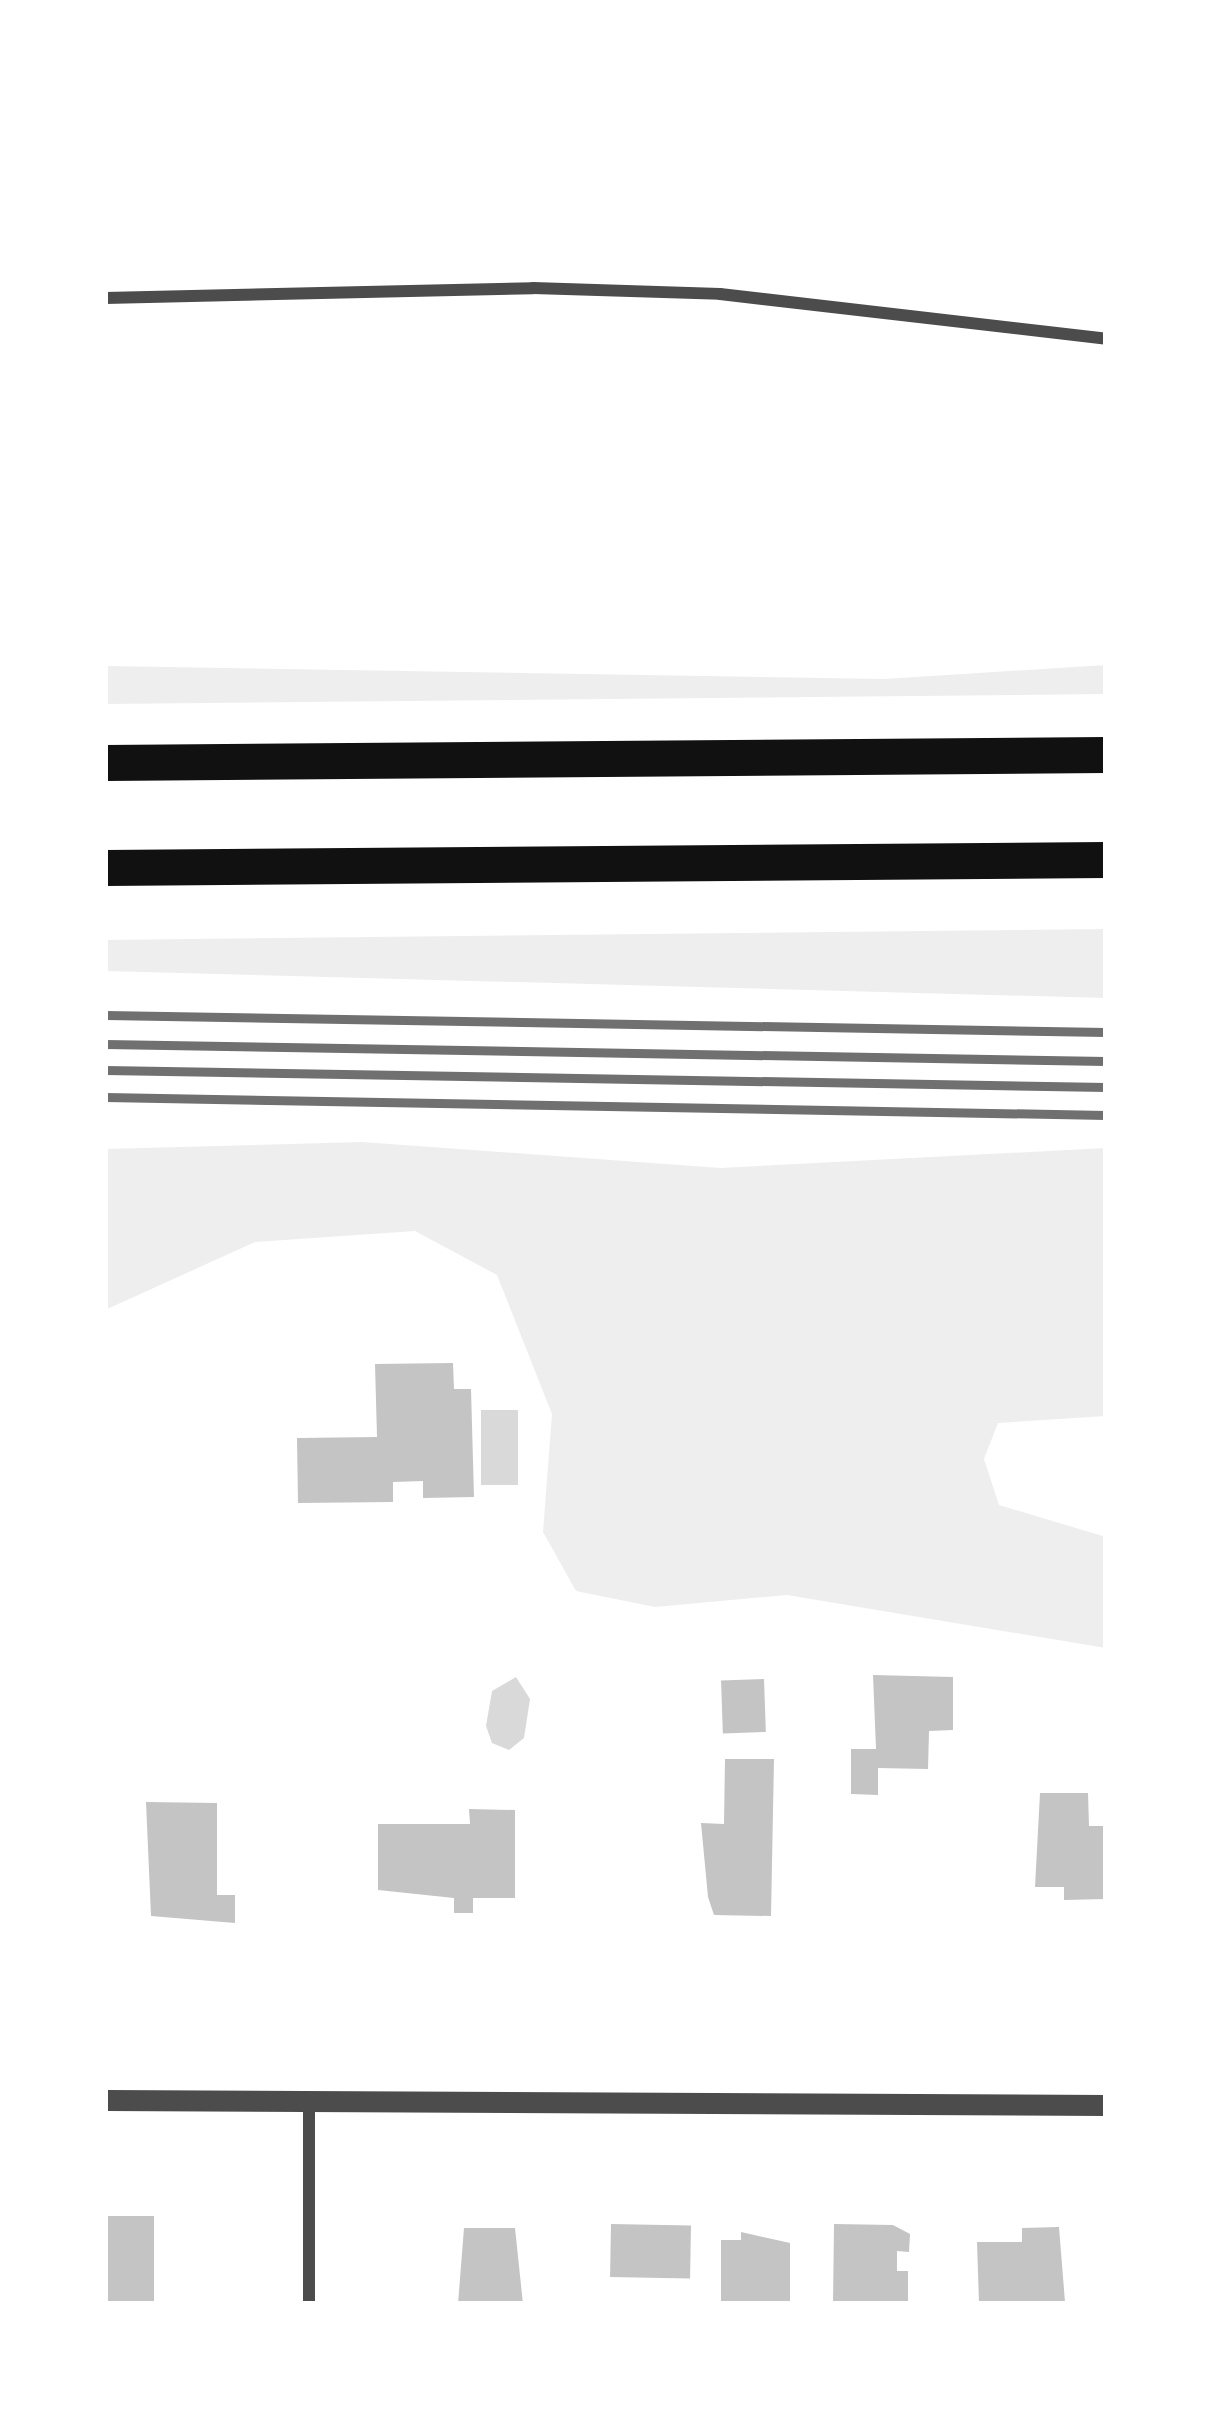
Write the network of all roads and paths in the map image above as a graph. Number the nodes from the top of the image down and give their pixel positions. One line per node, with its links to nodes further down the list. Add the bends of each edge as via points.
1 (105, 298): 2 (street, via 532,288 720,294)
2 (1106, 339)
3 (1106, 755): 4 (highway)
4 (105, 764)
5 (1106, 860): 6 (highway)
6 (105, 868)
7 (105, 2100): 8 (street)
8 (309, 2102): 9 (street); 10 (street)
9 (1106, 2105)
10 (309, 2304)

